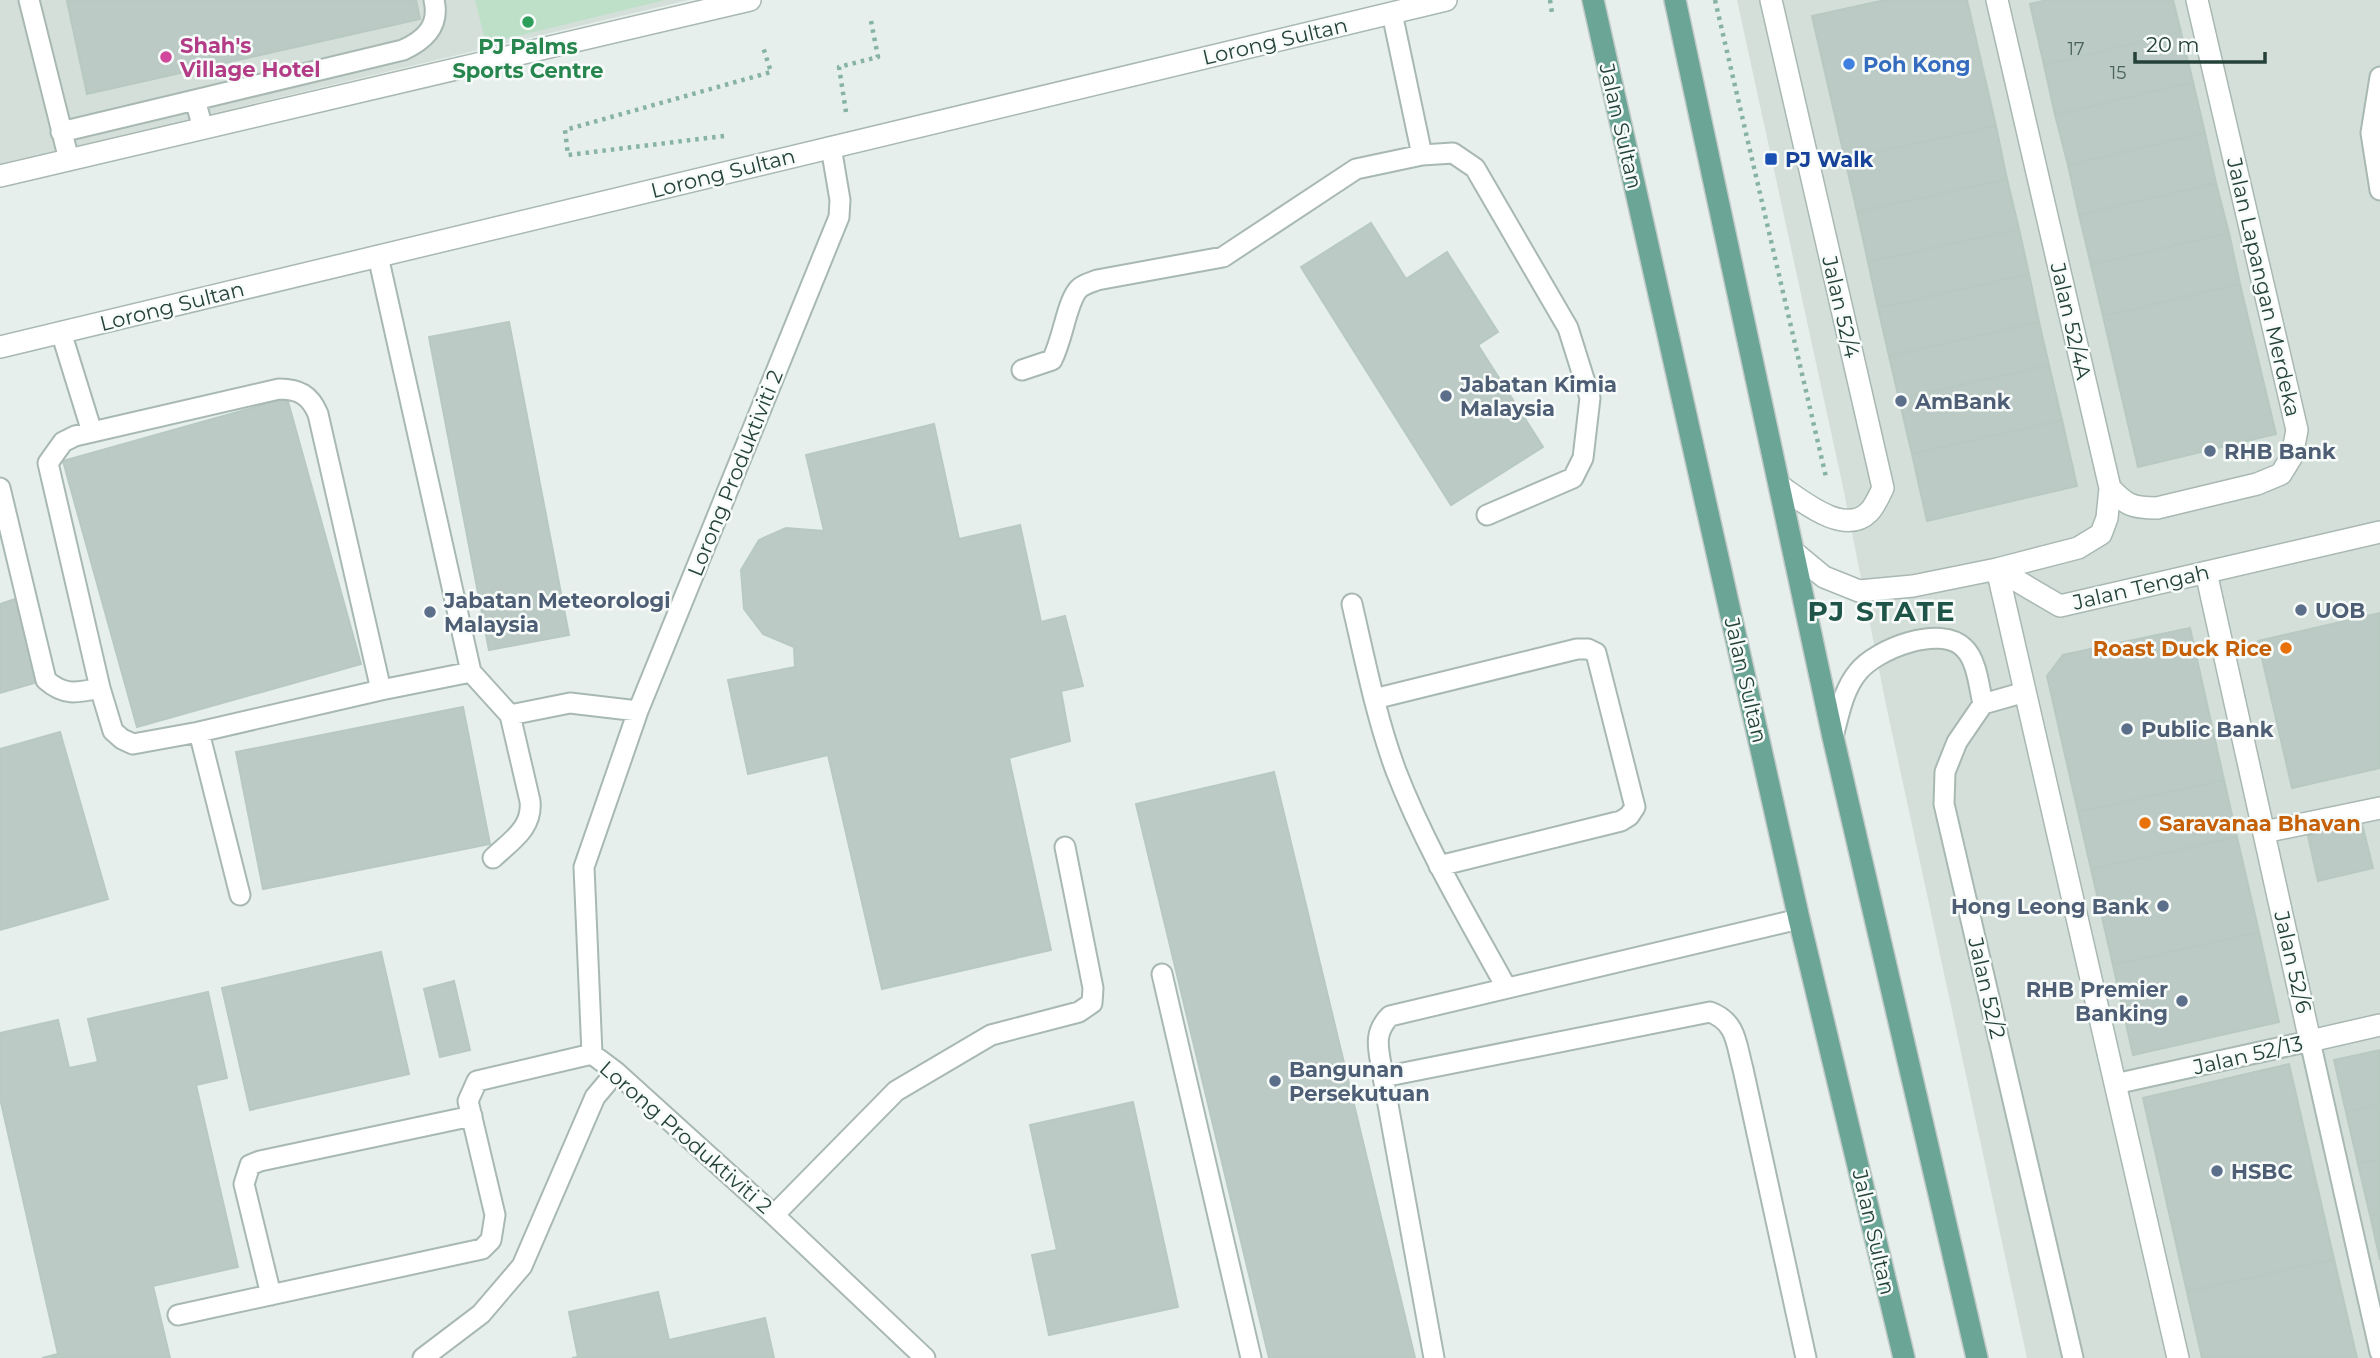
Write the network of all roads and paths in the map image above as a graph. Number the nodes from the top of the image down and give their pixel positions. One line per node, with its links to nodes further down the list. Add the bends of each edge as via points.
1 (29, 0): 19 (lane)
2 (434, 0): 17 (lane, via 437,13 430,30 419,43 403,50)
3 (750, 0): 18 (street)
4 (1446, 0): 12 (street, Lorong Sultan)
5 (1550, 0): 13 (path)
6 (1593, 0): 57 (main road, Jalan Sultan)
7 (1675, 0): 31 (main road)
8 (1715, 0): 35 (path)
9 (1772, 0): 35 (street, Jalan 52/4, via 1883,488 1868,513 1849,522)
10 (1997, 0): 33 (street, Jalan 52/4A)
11 (2197, 0): 33 (street, Jalan Lapangan Merdeka, via 2297,430 2292,456 2281,474 2257,484 2157,508 2125,504)
12 (1392, 13): 21 (street, Lorong Sultan); 22 (lane)
13 (1552, 13)
14 (871, 21): 21 (path, via 878,57 839,67 848,126 828,129)
15 (763, 47): 20 (path, via 771,72 565,130 568,155)
16 (2380, 77): 25 (lane, via 2371,133)
17 (195, 100): 18 (lane); 19 (lane)
18 (203, 128): 23 (street)
19 (61, 132): 23 (lane)
20 (727, 136)
21 (831, 147): 26 (street, Lorong Sultan); 47 (lane, Lorong Produktiviti 2, via 839,218)
22 (1422, 155): 29 (lane, via 1356,169 1223,257 1097,280 1079,288 1052,360); 34 (lane, via 1453,153 1475,168 1568,328 1590,398 1583,458 1573,478)
23 (69, 160): 24 (street)
24 (0, 176)
25 (2380, 190)
26 (378, 256): 27 (street, Lorong Sultan); 41 (lane)
27 (61, 332): 28 (street, Lorong Sultan); 30 (lane)
28 (0, 347)
29 (1022, 370)
30 (92, 432): 42 (lane, via 64,442 48,463); 43 (lane, via 279,389 291,389 313,402)
31 (1780, 486): 35 (street); 37 (main road)
32 (0, 488): 42 (lane, via 46,680 67,693)
33 (2110, 488): 38 (street, Jalan 52/4A, via 2108,517 2101,534 2078,548)
34 (1487, 515)
35 (1834, 518)
36 (2380, 532): 39 (street, Jalan Tengah)
37 (1795, 553): 38 (street, via 1824,577 1858,591 1913,586); 50 (main road)
38 (1997, 569): 39 (street, Jalan Tengah, via 2060,606); 44 (street)
39 (2206, 572): 52 (street, Jalan 52/6)
40 (1352, 604): 45 (lane)
41 (471, 672): 43 (lane); 48 (lane)
42 (100, 688): 49 (lane, via 113,731 133,744)
43 (381, 690): 49 (lane)
44 (2025, 692): 46 (lane); 65 (street)
45 (1374, 699): 55 (lane, via 1396,769); 55 (lane, via 1577,649 1596,653 1635,807 1629,816)
46 (1983, 704): 50 (lane, via 1967,649 1954,640 1937,638 1899,646 1874,656 1857,673 1844,696); 78 (lane, Jalan 52/2, via 1957,741 1945,772 1944,804)
47 (638, 711): 48 (lane, via 570,703); 62 (lane, Lorong Produktiviti 2, via 584,867)
48 (510, 715): 54 (lane, via 531,812 521,833)
49 (199, 732): 56 (lane)
50 (1833, 737): 77 (main road)
51 (2380, 808): 52 (street)
52 (2264, 832): 61 (street, Jalan 52/6)
53 (1065, 847): 67 (lane, via 1093,988 1092,1003 1079,1012 991,1035 896,1091)
54 (493, 858)
55 (1439, 866): 59 (lane)
56 (240, 895)
57 (1799, 919): 59 (lane); 76 (main road, Jalan Sultan)
58 (1162, 974): 73 (lane)
59 (1506, 987): 64 (lane, via 1390,1016 1377,1036)
60 (2380, 1025): 61 (street, Jalan 52/13)
61 (2310, 1041): 65 (lane, Jalan 52/13); 70 (lane, Jalan 52/6)
62 (592, 1054): 63 (lane, Lorong Produktiviti 2); 66 (lane, via 477,1081 468,1101)
63 (617, 1072): 67 (lane, Lorong Produktiviti 2); 71 (lane, via 595,1097 522,1266 481,1314)
64 (1383, 1077): 74 (lane); 75 (lane, via 1710,1012 1722,1017 1731,1026 1743,1069)
65 (2115, 1084): 79 (street)
66 (472, 1116): 68 (lane, via 495,1215 491,1240 482,1249); 68 (lane, via 250,1165 244,1184)
67 (774, 1215): 72 (lane, Lorong Produktiviti 2)
68 (271, 1296): 69 (lane)
69 (178, 1315)
70 (2380, 1352)
71 (423, 1358)
72 (925, 1358)
73 (1251, 1358)
74 (1434, 1358)
75 (1805, 1358)
76 (1904, 1358)
77 (1977, 1358)
78 (2073, 1358)
79 (2178, 1358)

